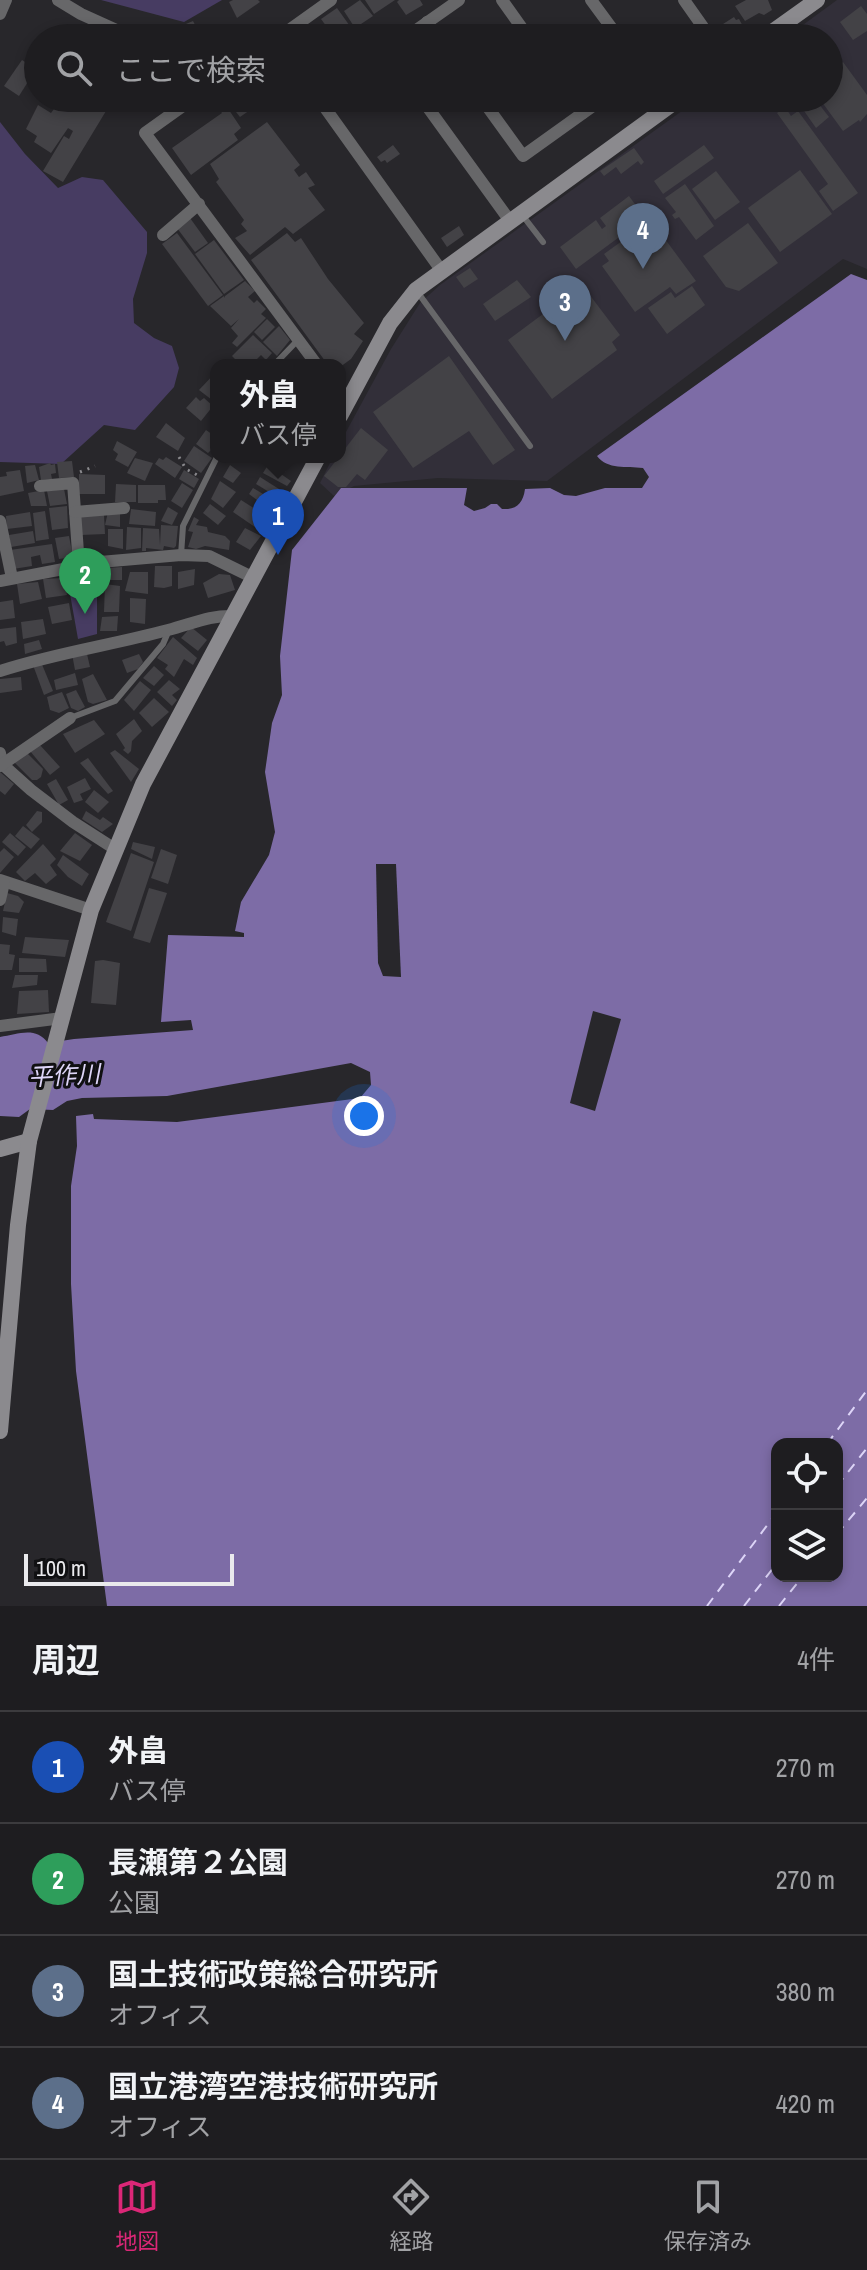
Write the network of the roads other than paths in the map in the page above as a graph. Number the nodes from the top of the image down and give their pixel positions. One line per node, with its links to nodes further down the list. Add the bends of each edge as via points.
1 (6, 0): 10 (street)
2 (58, 0): 9 (street)
3 (331, 0): 13 (street)
4 (459, 0): 11 (street)
5 (502, 0): 15 (street)
6 (591, 0): 16 (street)
7 (684, 0): 17 (street)
8 (814, 1): 18 (street)
9 (72, 4): 12 (street)
10 (0, 14)
11 (427, 22): 14 (street)
12 (108, 24)
13 (298, 24)
14 (424, 24)
15 (519, 24)
16 (609, 24)
17 (701, 24)
18 (783, 24)
19 (174, 112): 25 (street, via 145,133)
20 (328, 112): 29 (street)
21 (432, 112): 26 (street)
22 (491, 112): 24 (street, via 523,156)
23 (661, 112): 26 (street)
24 (583, 113)
25 (199, 204): 27 (street); 31 (street)
26 (515, 217): 28 (lane); 29 (street)
27 (163, 235)
28 (543, 242)
29 (441, 270): 30 (street)
30 (416, 290): 34 (street); 35 (lane)
31 (297, 341): 32 (lane); 33 (street)
32 (280, 359)
33 (312, 359)
34 (346, 398)
35 (530, 446)
36 (214, 463): 42 (lane, via 183,526)
37 (315, 463): 44 (street)
38 (40, 486): 40 (street, via 73,483)
39 (124, 508): 40 (street)
40 (75, 512): 43 (street)
41 (0, 521): 45 (street)
42 (181, 555): 43 (street); 44 (street, via 209,556)
43 (79, 566): 45 (street)
44 (254, 578): 46 (street)
45 (6, 580)
46 (234, 616): 47 (street, via 213,615); 51 (street, via 143,784)
47 (169, 630): 48 (street); 49 (lane, via 115,701)
48 (0, 671)
49 (70, 718): 50 (street)
50 (1, 761): 51 (street, via 73,822)
51 (115, 849): 54 (street)
52 (2, 881): 53 (street); 54 (street)
53 (0, 900)
54 (91, 910): 55 (street)
55 (62, 1018): 56 (street); 58 (street)
56 (0, 1026)
57 (0, 1137): 58 (street)
58 (29, 1141): 59 (street); 60 (street)
59 (0, 1149)
60 (3, 1370): 61 (street)
61 (0, 1431)

